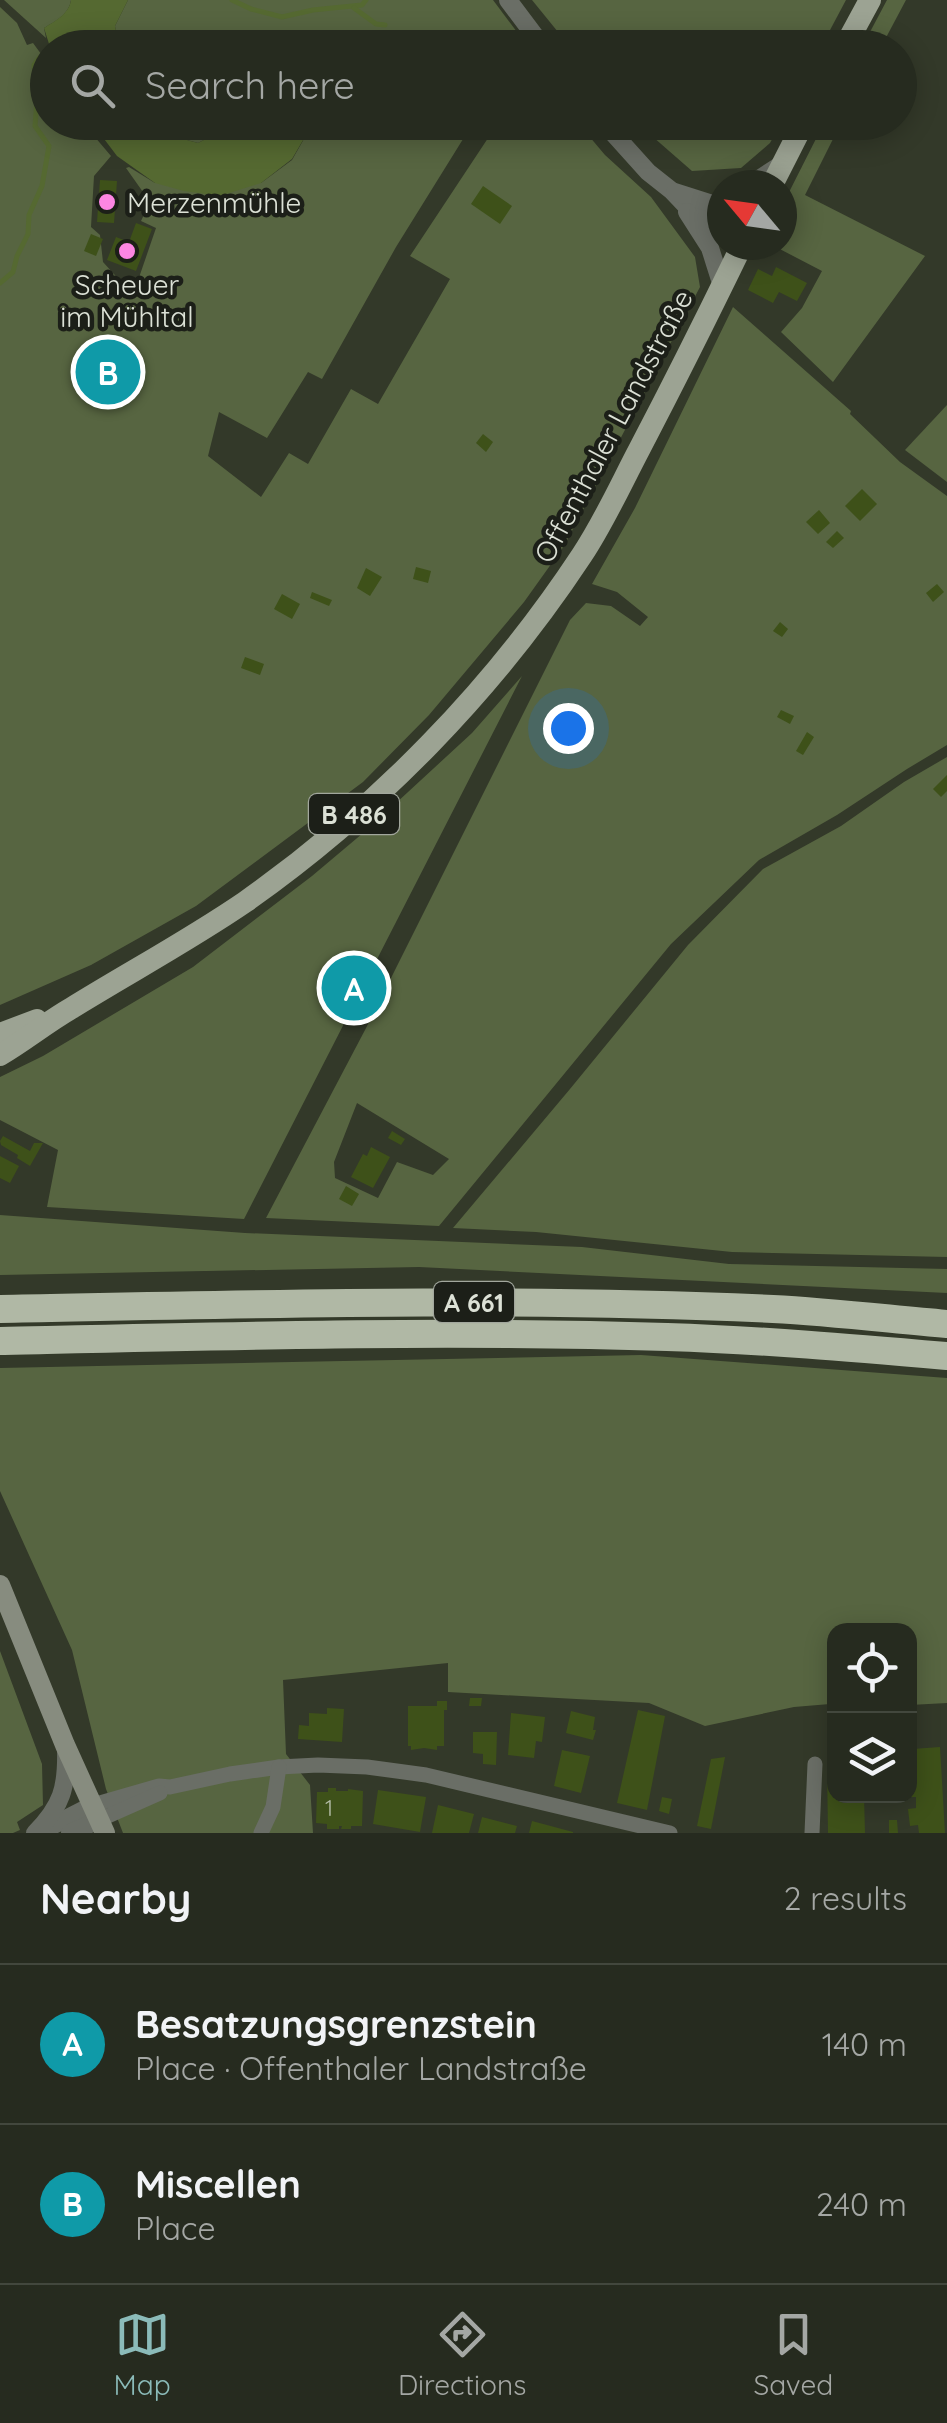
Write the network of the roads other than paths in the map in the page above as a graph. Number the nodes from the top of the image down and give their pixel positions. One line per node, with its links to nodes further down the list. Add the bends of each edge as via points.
1 (508, 0): 3 (street)
2 (870, 0): 4 (main road)
3 (530, 30)
4 (854, 30)
5 (619, 140): 8 (street)
6 (795, 140): 7 (main road)
7 (779, 170)
8 (672, 191): 9 (street); 10 (street); 11 (street); 13 (street, via 710,248)
9 (707, 193)
10 (707, 202)
11 (707, 220)
12 (735, 260): 13 (main road, Offenthaler Landstraße / B 486)
13 (722, 286): 14 (main road, Offenthaler Landstraße / B 486, via 584,553 454,720 376,796 246,900)
14 (68, 1009): 15 (main road, Offenthaler Landstraße / B 486); 16 (main road, Offenthaler Landstraße / B 486)
15 (0, 1034)
16 (0, 1054)
17 (0, 1309): 18 (highway, A 661, via 505,1302 777,1309)
18 (947, 1324)
19 (0, 1340): 20 (highway, A 661, via 520,1334)
20 (947, 1356)
21 (0, 1585): 22 (main road)
22 (66, 1745): 25 (main road); 27 (street, via 60,1801)
23 (814, 1764): 31 (street)
24 (279, 1767): 25 (street, via 159,1786); 26 (street, via 411,1772); 29 (street)
25 (99, 1820): 27 (street); 28 (street)
26 (608, 1825): 30 (street)
27 (37, 1833)
28 (70, 1833)
29 (261, 1833)
30 (670, 1833)
31 (812, 1833)

